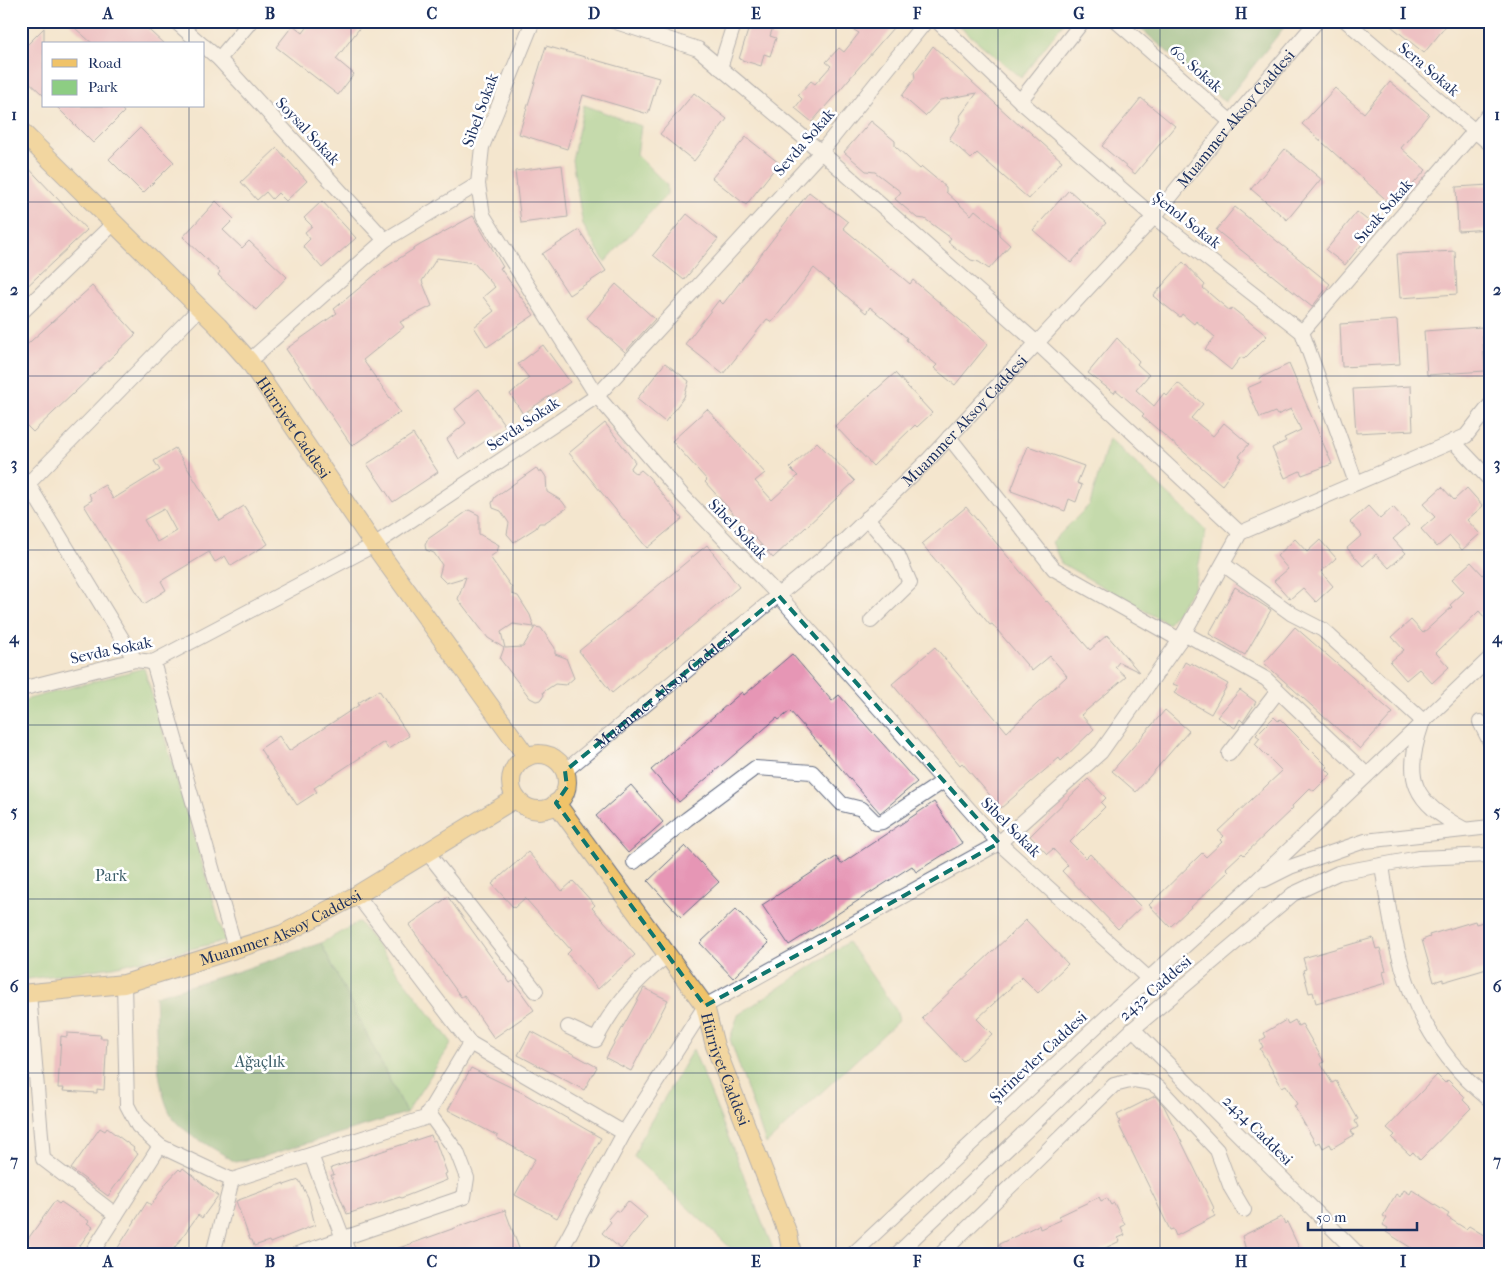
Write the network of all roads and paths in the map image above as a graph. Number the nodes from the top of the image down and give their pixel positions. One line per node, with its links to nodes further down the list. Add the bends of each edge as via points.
1 (175, 21): 12 (street, Soysal Sokak)
2 (251, 21): 14 (street)
3 (533, 21): 23 (street, Sibel Sokak, via 482,147)
4 (613, 21): 15 (street, via 698,49)
5 (735, 21): 15 (street)
6 (926, 21): 22 (street, Sevda Sokak)
7 (938, 21): 16 (street, Şenol Sokak)
8 (1084, 21): 16 (street)
9 (1116, 21): 18 (street, 60. Sokak)
10 (1317, 21): 18 (street, Muammer Aksoy Caddesi)
11 (1346, 21): 20 (street, Sera Sokak)
12 (199, 42)
13 (205, 48): 14 (street, Soysal Sokak)
14 (219, 60): 26 (street, Soysal Sokak)
15 (720, 68): 22 (street)
16 (1020, 101): 24 (street, Şenol Sokak)
17 (1490, 113): 20 (street, Sıcak Sokak)
18 (1231, 122): 24 (street, Muammer Aksoy Caddesi)
19 (21, 131): 25 (main road, Hürriyet Caddesi)
20 (1474, 131): 21 (street, Sera Sokak); 29 (street, Sıcak Sokak)
21 (1490, 144)
22 (821, 152): 30 (street); 32 (street, Sevda Sokak)
23 (478, 184): 26 (street); 32 (street, Sibel Sokak, via 483,215)
24 (1154, 217): 29 (street, Şenol Sokak); 30 (street, Muammer Aksoy Caddesi)
25 (114, 222): 27 (main road, Hürriyet Caddesi); 28 (street)
26 (385, 240): 31 (street)
27 (200, 308): 31 (main road, Hürriyet Caddesi); 37 (street)
28 (21, 313)
29 (1302, 332): 38 (street)
30 (1038, 344): 34 (street, Muammer Aksoy Caddesi); 40 (street)
31 (249, 361): 41 (main road, Hürriyet Caddesi)
32 (597, 396): 41 (street, Sevda Sokak); 43 (street, Sibel Sokak, via 683,496)
33 (1490, 406): 35 (street, via 1466,436)
34 (949, 437): 39 (street, Muammer Aksoy Caddesi); 45 (street, via 1054,569)
35 (1454, 441): 36 (street); 38 (street)
36 (1490, 480)
37 (24, 483): 47 (street)
38 (1356, 483): 40 (street)
39 (868, 518): 43 (street, Muammer Aksoy Caddesi); 44 (street, via 898,556 910,583)
40 (1240, 534): 42 (street)
41 (374, 545): 48 (street, Sevda Sokak); 55 (main road, Hürriyet Caddesi)
42 (1223, 564): 45 (street); 51 (street, via 1292,614 1323,630)
43 (779, 596): 56 (street, Muammer Aksoy Caddesi); 58 (street, Sibel Sokak)
44 (871, 621)
45 (1182, 637): 50 (street, via 1266,679); 63 (street, via 1101,752)
46 (1490, 658): 51 (street)
47 (135, 660): 48 (street, Sevda Sokak); 49 (street, Sevda Sokak)
48 (153, 662): 70 (street)
49 (21, 689)
50 (1278, 691): 54 (street); 57 (street)
51 (1423, 721): 57 (street); 62 (street, via 1412,762 1419,792 1444,819)
52 (1480, 722): 53 (street)
53 (1490, 742)
54 (1229, 754)
55 (527, 757): 56 (main road, via 544,755 560,763); 59 (main road, via 519,763 511,780)
56 (565, 771): 60 (main road, via 567,787)
57 (1367, 775): 68 (street)
58 (944, 781): 63 (street, Sibel Sokak); 66 (street, via 879,823 874,822 862,808 842,804 812,772 755,768)
59 (516, 798): 60 (main road, via 537,810 545,810); 64 (main road, Muammer Aksoy Caddesi)
60 (556, 803): 71 (main road, Hürriyet Caddesi)
61 (1490, 827): 62 (street)
62 (1464, 829): 68 (street, via 1365,841 1290,867)
63 (999, 843): 72 (street, Sibel Sokak); 76 (street)
64 (427, 852): 69 (main road, Muammer Aksoy Caddesi); 74 (street)
65 (1490, 855): 67 (street, 2432 Caddesi, via 1419,858)
66 (634, 862)
67 (1382, 865): 78 (street, 2432 Caddesi, via 1338,873 1293,894); 80 (street, via 1394,941 1412,997 1448,1059)
68 (1249, 888): 72 (street, Şirinevler Caddesi)
69 (358, 895): 70 (main road, Muammer Aksoy Caddesi, via 283,934); 79 (street)
70 (235, 948): 73 (main road, Muammer Aksoy Caddesi)
71 (668, 955): 76 (main road, Hürriyet Caddesi); 77 (street, via 630,988 609,1014 596,1040)
72 (1150, 980): 95 (street, Şirinevler Caddesi)
73 (124, 984): 75 (main road, Muammer Aksoy Caddesi); 83 (street, via 127,1105 138,1126)
74 (536, 991)
75 (25, 993): 87 (street, via 43,1159)
76 (705, 1006): 82 (street); 94 (main road, Hürriyet Caddesi, via 715,1046 788,1234)
77 (568, 1027)
78 (1133, 1030): 96 (street, 2432 Caddesi); 98 (street, 2434 Caddesi)
79 (470, 1043): 81 (street); 82 (street)
80 (1490, 1100)
81 (428, 1112): 84 (street, via 425,1118); 88 (street, via 457,1152 466,1178 464,1197)
82 (624, 1133): 93 (street)
83 (160, 1146): 85 (street); 87 (street)
84 (310, 1155): 85 (street); 88 (street)
85 (232, 1180): 90 (street)
86 (1244, 1210): 97 (street, via 1231,1188 1217,1150 1159,1088 1143,1081 1127,1080 1114,1085)
87 (116, 1215): 89 (street)
88 (344, 1237): 91 (street); 92 (street)
89 (91, 1254)
90 (213, 1254)
91 (297, 1254)
92 (349, 1254)
93 (560, 1254)
94 (792, 1254)
95 (853, 1254)
96 (897, 1254)
97 (942, 1254)
98 (1358, 1254)

